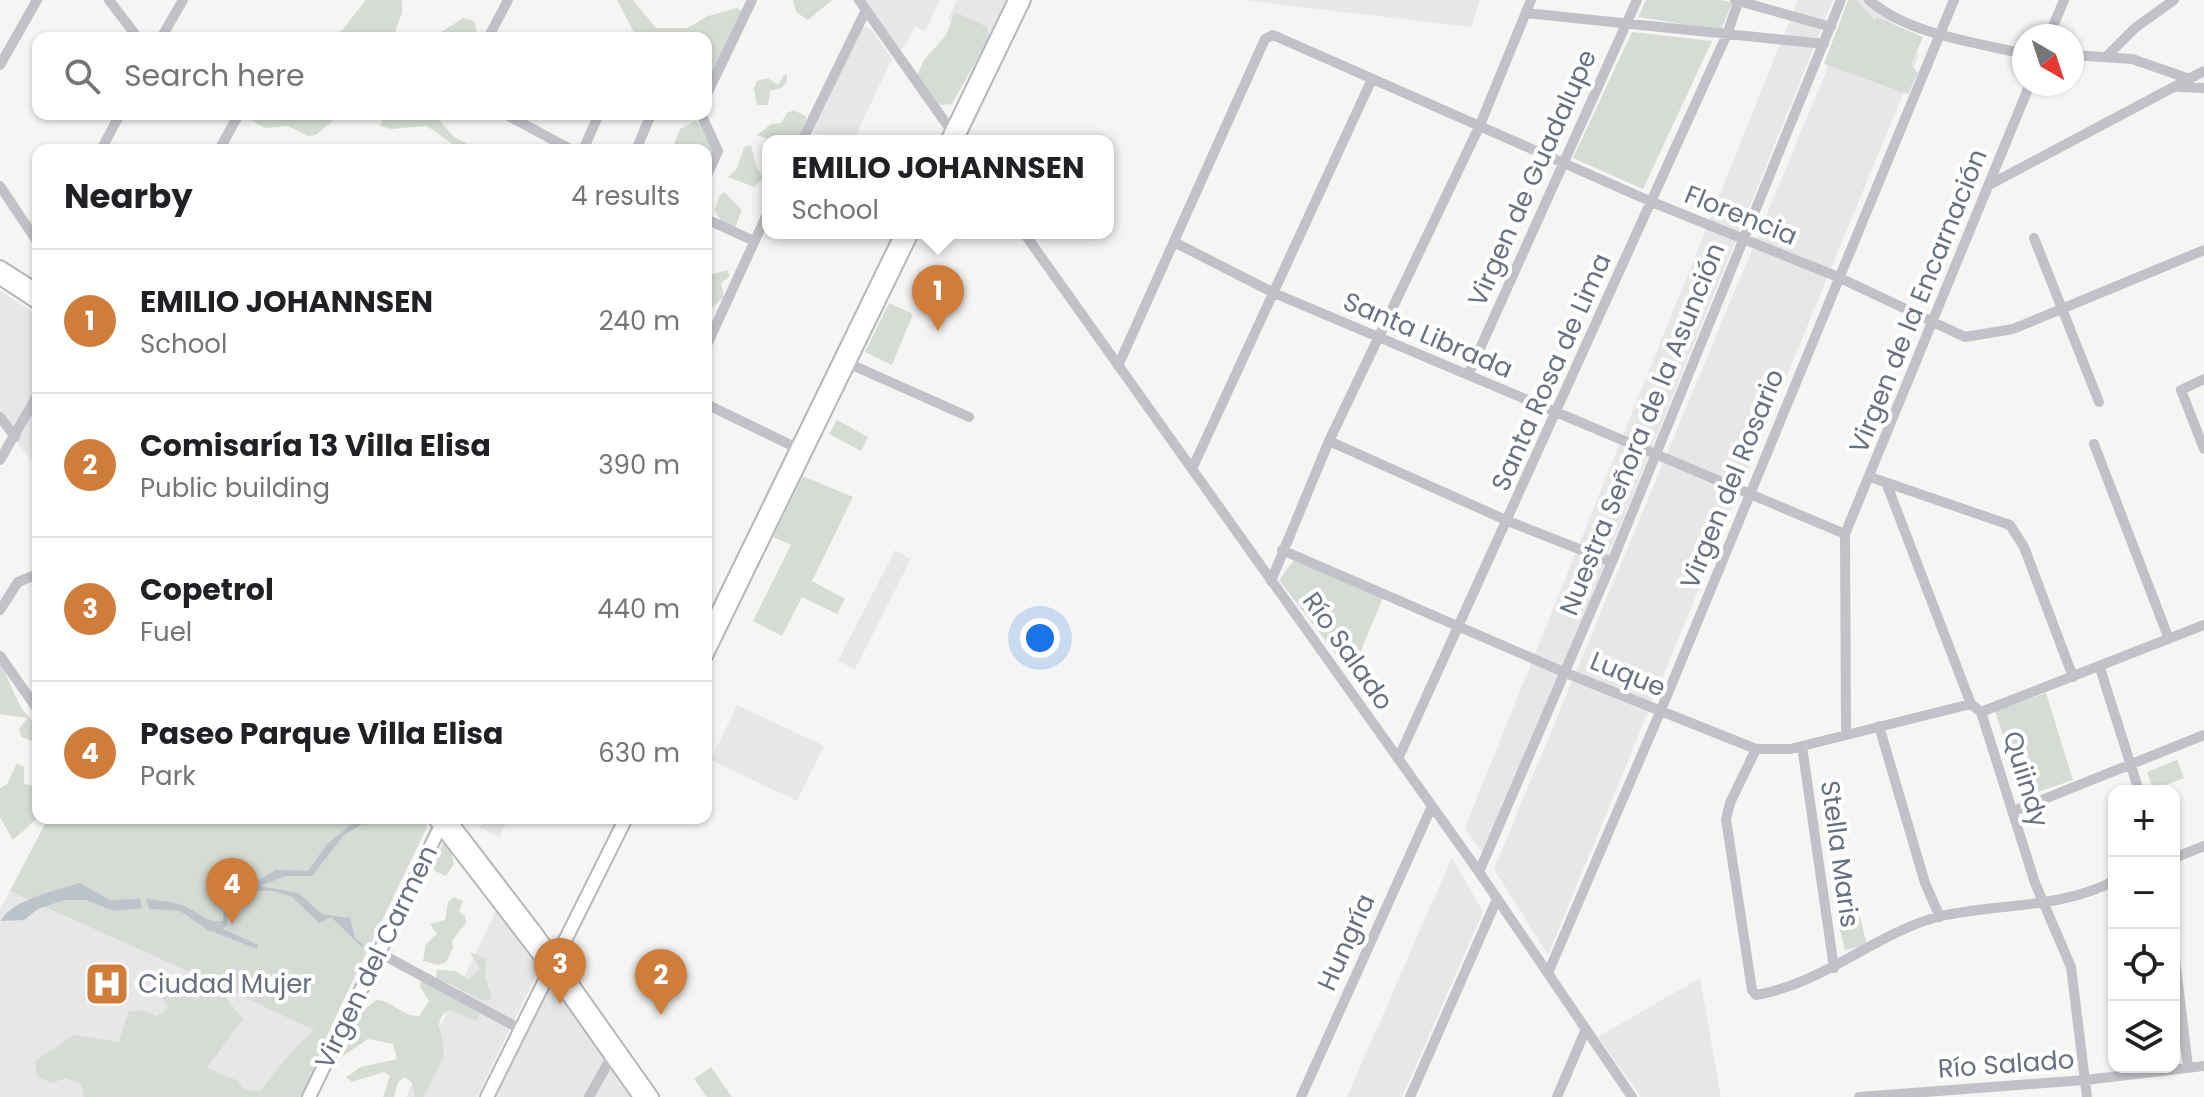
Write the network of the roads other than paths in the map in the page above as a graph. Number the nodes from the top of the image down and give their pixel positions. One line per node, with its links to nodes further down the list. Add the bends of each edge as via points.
1 (37, 0): 31 (street)
2 (109, 0): 22 (street)
3 (183, 0): 23 (street)
4 (508, 0): 24 (street)
5 (752, 0): 35 (street)
6 (859, 0): 17 (street)
7 (1015, 0): 48 (main road)
8 (1024, 0): 49 (main road)
9 (1531, 0): 18 (street)
10 (1637, 0): 19 (street, Virgen de Guadalupe)
11 (1737, 0): 21 (street); 25 (street, Santa Rosa de Lima)
12 (1841, 0): 21 (street, Nuestra Señora de la Asunción)
13 (1869, 0): 26 (street, via 1886,13)
14 (1954, 0): 26 (street, Virgen del Rosario)
15 (2064, 0): 20 (street)
16 (2174, 0): 30 (street)
17 (866, 10): 46 (street); 47 (street)
18 (1526, 13): 19 (street); 45 (street)
19 (1627, 23): 25 (street); 55 (street, Virgen de Guadalupe)
20 (2054, 24)
21 (1831, 27): 27 (street, Nuestra Señora de la Asunción)
22 (133, 32)
23 (164, 32)
24 (491, 32)
25 (1727, 34): 27 (street); 59 (street, Santa Rosa de Lima)
26 (1941, 34): 28 (street); 72 (street, Virgen del Rosario)
27 (1824, 44): 69 (street, Nuestra Señora de la Asunción)
28 (2012, 51)
29 (2084, 55): 30 (street)
30 (2108, 55): 34 (street)
31 (0, 65)
32 (2204, 71): 34 (street)
33 (1372, 79): 45 (street, Florencia); 68 (street, Florencia, via 1280,37 1265,39); 75 (street)
34 (2190, 79): 36 (street)
35 (712, 83)
36 (2177, 86): 37 (street); 57 (street)
37 (2204, 88)
38 (2025, 96): 57 (street, Virgen de la Encarnación)
39 (117, 120): 50 (street)
40 (236, 120): 51 (street)
41 (516, 120): 52 (street)
42 (596, 120): 53 (street)
43 (648, 120): 54 (street)
44 (704, 120): 56 (street, via 718,151)
45 (1480, 125): 55 (street, Florencia); 80 (street)
46 (805, 135)
47 (951, 135)
48 (956, 135)
49 (956, 135)
50 (104, 144)
51 (222, 144)
52 (561, 144)
53 (586, 144)
54 (638, 144)
55 (1563, 163): 59 (street, Florencia); 83 (street, Virgen de Guadalupe)
56 (712, 164)
57 (1989, 185): 78 (street, Virgen de la Encarnación)
58 (0, 186): 62 (street)
59 (1652, 202): 69 (street, Florencia); 88 (street, Santa Rosa de Lima)
60 (712, 222): 67 (street)
61 (762, 224): 67 (street)
62 (32, 234)
63 (2034, 238): 77 (street)
64 (899, 239): 81 (main road)
65 (909, 239): 81 (main road)
66 (1028, 239): 82 (street, Río Salado)
67 (754, 241): 79 (street)
68 (1174, 242): 75 (street, Santa Librada); 82 (street)
69 (1743, 242): 72 (street, Florencia); 96 (street, Nuestra Señora de la Asunción)
70 (2204, 250): 77 (street, Florencia)
71 (0, 267): 74 (main road)
72 (1838, 277): 78 (street, Florencia); 101 (street, Virgen del Rosario)
73 (0, 278): 76 (main road)
74 (32, 287)
75 (1274, 293): 80 (street, Santa Librada); 98 (street)
76 (32, 299)
77 (2063, 308): 78 (street, Florencia, via 1980,337); 85 (street)
78 (1933, 325): 99 (street, Virgen de la Encarnación)
79 (712, 334)
80 (1377, 337): 83 (street, Santa Librada); 92 (street)
81 (844, 362): 90 (street); 95 (main road)
82 (1118, 366): 98 (street, Río Salado)
83 (1468, 375): 88 (street, Santa Librada)
84 (2204, 379): 94 (street, via 2181,390)
85 (2099, 402)
86 (32, 405): 91 (street)
87 (712, 407): 95 (street)
88 (1556, 414): 96 (street, Santa Librada); 102 (street, Santa Rosa de Lima)
89 (0, 417): 91 (street)
90 (969, 417)
91 (15, 437): 97 (street)
92 (1329, 441): 102 (street); 104 (street)
93 (2094, 444): 113 (street)
94 (2204, 449)
95 (801, 450): 106 (main road)
96 (1655, 456): 101 (street, Santa Librada); 105 (street, Nuestra Señora de la Asunción)
97 (0, 460)
98 (1192, 469): 108 (street, Río Salado)
99 (1870, 477): 100 (street); 103 (street, Virgen de la Encarnación)
100 (1887, 485): 118 (street, via 2010,525 2024,547); 120 (street)
101 (1749, 495): 103 (street, Santa Librada); 121 (street, Virgen del Rosario)
102 (1508, 521): 105 (street); 112 (street, Santa Rosa de Lima)
103 (1845, 534): 124 (street)
104 (1282, 550): 108 (street); 112 (street, Luque)
105 (1612, 562): 117 (street, Nuestra Señora de la Asunción)
106 (746, 564): 110 (main road); 114 (main road)
107 (32, 576): 109 (street, via 18,582)
108 (1271, 581): 128 (street, Río Salado)
109 (0, 610)
110 (712, 625)
111 (2204, 625): 113 (street)
112 (1461, 626): 117 (street, Luque); 128 (street, Santa Rosa de Lima)
113 (2169, 639): 116 (street)
114 (712, 642)
115 (0, 656): 119 (street)
116 (2100, 668): 118 (street); 129 (street)
117 (1566, 673): 121 (street, Luque); 139 (street, Nuestra Señora de la Asunción)
118 (2073, 677): 122 (street)
119 (32, 701)
120 (1971, 704): 122 (street, Quiindy); 123 (street, Luque)
121 (1661, 710): 127 (street, Luque); 147 (street, Virgen del Rosario)
122 (1981, 712): 132 (street, Quiindy)
123 (1879, 726): 124 (street, Luque); 143 (street)
124 (1846, 733): 126 (street, Luque)
125 (2204, 735): 129 (street)
126 (1802, 746): 127 (street, Luque); 146 (street, Stella Maris)
127 (1756, 749): 146 (street, via 1726,819 1752,990 1756,995)
128 (1398, 759): 131 (street, Río Salado)
129 (2132, 765): 130 (street); 132 (street)
130 (2137, 785)
131 (1432, 806): 139 (street, Río Salado); 155 (street, Hungría)
132 (2014, 811): 142 (street, Quiindy)
133 (440, 824): 144 (main road, Virgen del Carmen)
134 (445, 824): 145 (main road)
135 (615, 824): 145 (main road)
136 (623, 824): 145 (main road)
137 (2204, 846): 138 (street)
138 (2176, 857)
139 (1479, 872): 141 (street, Río Salado)
140 (2108, 884): 142 (street, via 2087,895)
141 (1497, 899): 147 (street, Río Salado); 163 (street)
142 (2045, 903): 143 (street); 154 (street, Quiindy, via 2071,967)
143 (1940, 917): 146 (street)
144 (378, 952): 149 (street); 156 (main road, Virgen del Carmen)
145 (551, 962): 149 (main road); 151 (main road)
146 (1834, 968)
147 (1548, 973): 150 (street, Río Salado)
148 (2180, 1000): 153 (street)
149 (520, 1029): 158 (main road)
150 (1586, 1029): 164 (street); 165 (street, Río Salado)
151 (614, 1051): 159 (street); 160 (main road); 161 (main road)
152 (2204, 1066): 153 (street, Río Salado)
153 (2188, 1067): 154 (street, Río Salado)
154 (2085, 1080): 157 (street, Río Salado); 167 (street, Quiindy)
155 (1303, 1093): 162 (street)
156 (311, 1096)
157 (1883, 1096): 166 (street, Río Salado)
158 (487, 1097)
159 (589, 1097)
160 (640, 1097)
161 (652, 1097)
162 (1314, 1097)
163 (1410, 1097)
164 (1557, 1097)
165 (1632, 1097)
166 (1859, 1097)
167 (2087, 1097)

